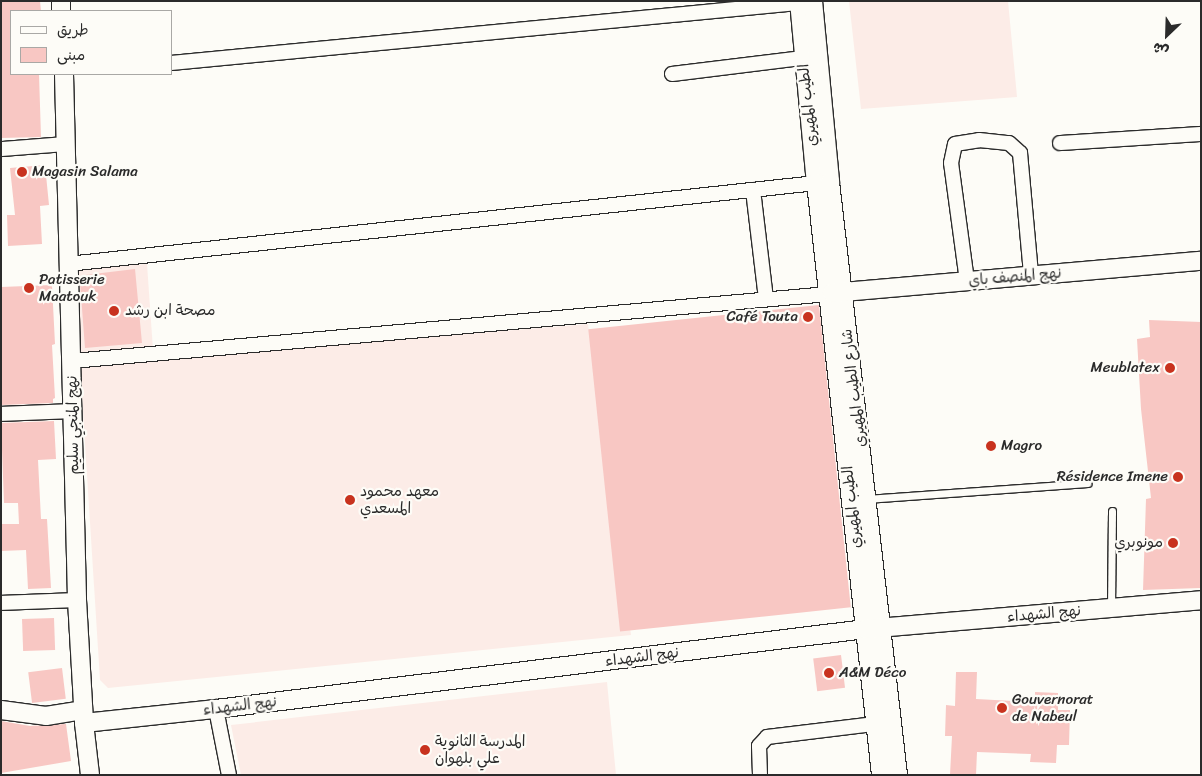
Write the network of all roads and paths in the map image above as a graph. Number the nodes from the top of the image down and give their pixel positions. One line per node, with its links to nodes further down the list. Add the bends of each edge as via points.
1 (806, 2): 2 (street, الطيب المهيري); 3 (street); 10 (street, شارع الطيب المهيري)
2 (804, 58): 4 (street); 10 (street, الطيب المهيري)
3 (172, 63)
4 (672, 74)
5 (64, 75): 8 (street, نهج المنجي سليم)
6 (1201, 134): 7 (street)
7 (1060, 143)
8 (65, 144): 9 (street); 13 (street, نهج المنجي سليم)
9 (1, 149)
10 (823, 182): 11 (street); 16 (street, شارع الطيب المهيري)
11 (753, 190): 13 (street); 17 (street)
12 (1201, 261): 14 (street, نهج المنصف باي)
13 (68, 264): 18 (street, نهج المنجي سليم)
14 (1031, 275): 15 (street, نهج المنصف باي); 15 (street, via 1020,153 1009,143 979,140 955,144 951,164)
15 (967, 281): 16 (street, نهج المنصف باي)
16 (836, 293): 17 (street); 22 (street, شارع الطيب المهيري); 28 (street, الطيب المهيري)
17 (766, 299): 18 (street)
18 (72, 361): 19 (street, نهج المنجي سليم)
19 (73, 412): 20 (street); 24 (street, نهج المنجي سليم)
20 (1, 414)
21 (1087, 483): 22 (lane)
22 (866, 499): 28 (street, شارع الطيب المهيري)
23 (1112, 511): 27 (lane)
24 (77, 600): 26 (street); 31 (street, نهج المنجي سليم)
25 (1201, 600): 27 (street, نهج الشهداء)
26 (1, 603)
27 (1111, 608): 28 (street, نهج الشهداء)
28 (873, 629): 29 (street, نهج الشهداء); 32 (street, الطيب المهيري); 37 (street, شارع الطيب المهيري)
29 (216, 709): 31 (street, نهج الشهداء); 35 (street)
30 (1, 710): 31 (street, نهج الشهداء)
31 (84, 717): 34 (street, نهج المنجي سليم)
32 (876, 724): 33 (street, الطيب المهيري); 36 (street, via 767,737 759,746)
33 (877, 772)
34 (90, 775)
35 (229, 775)
36 (760, 775)
37 (898, 775)

